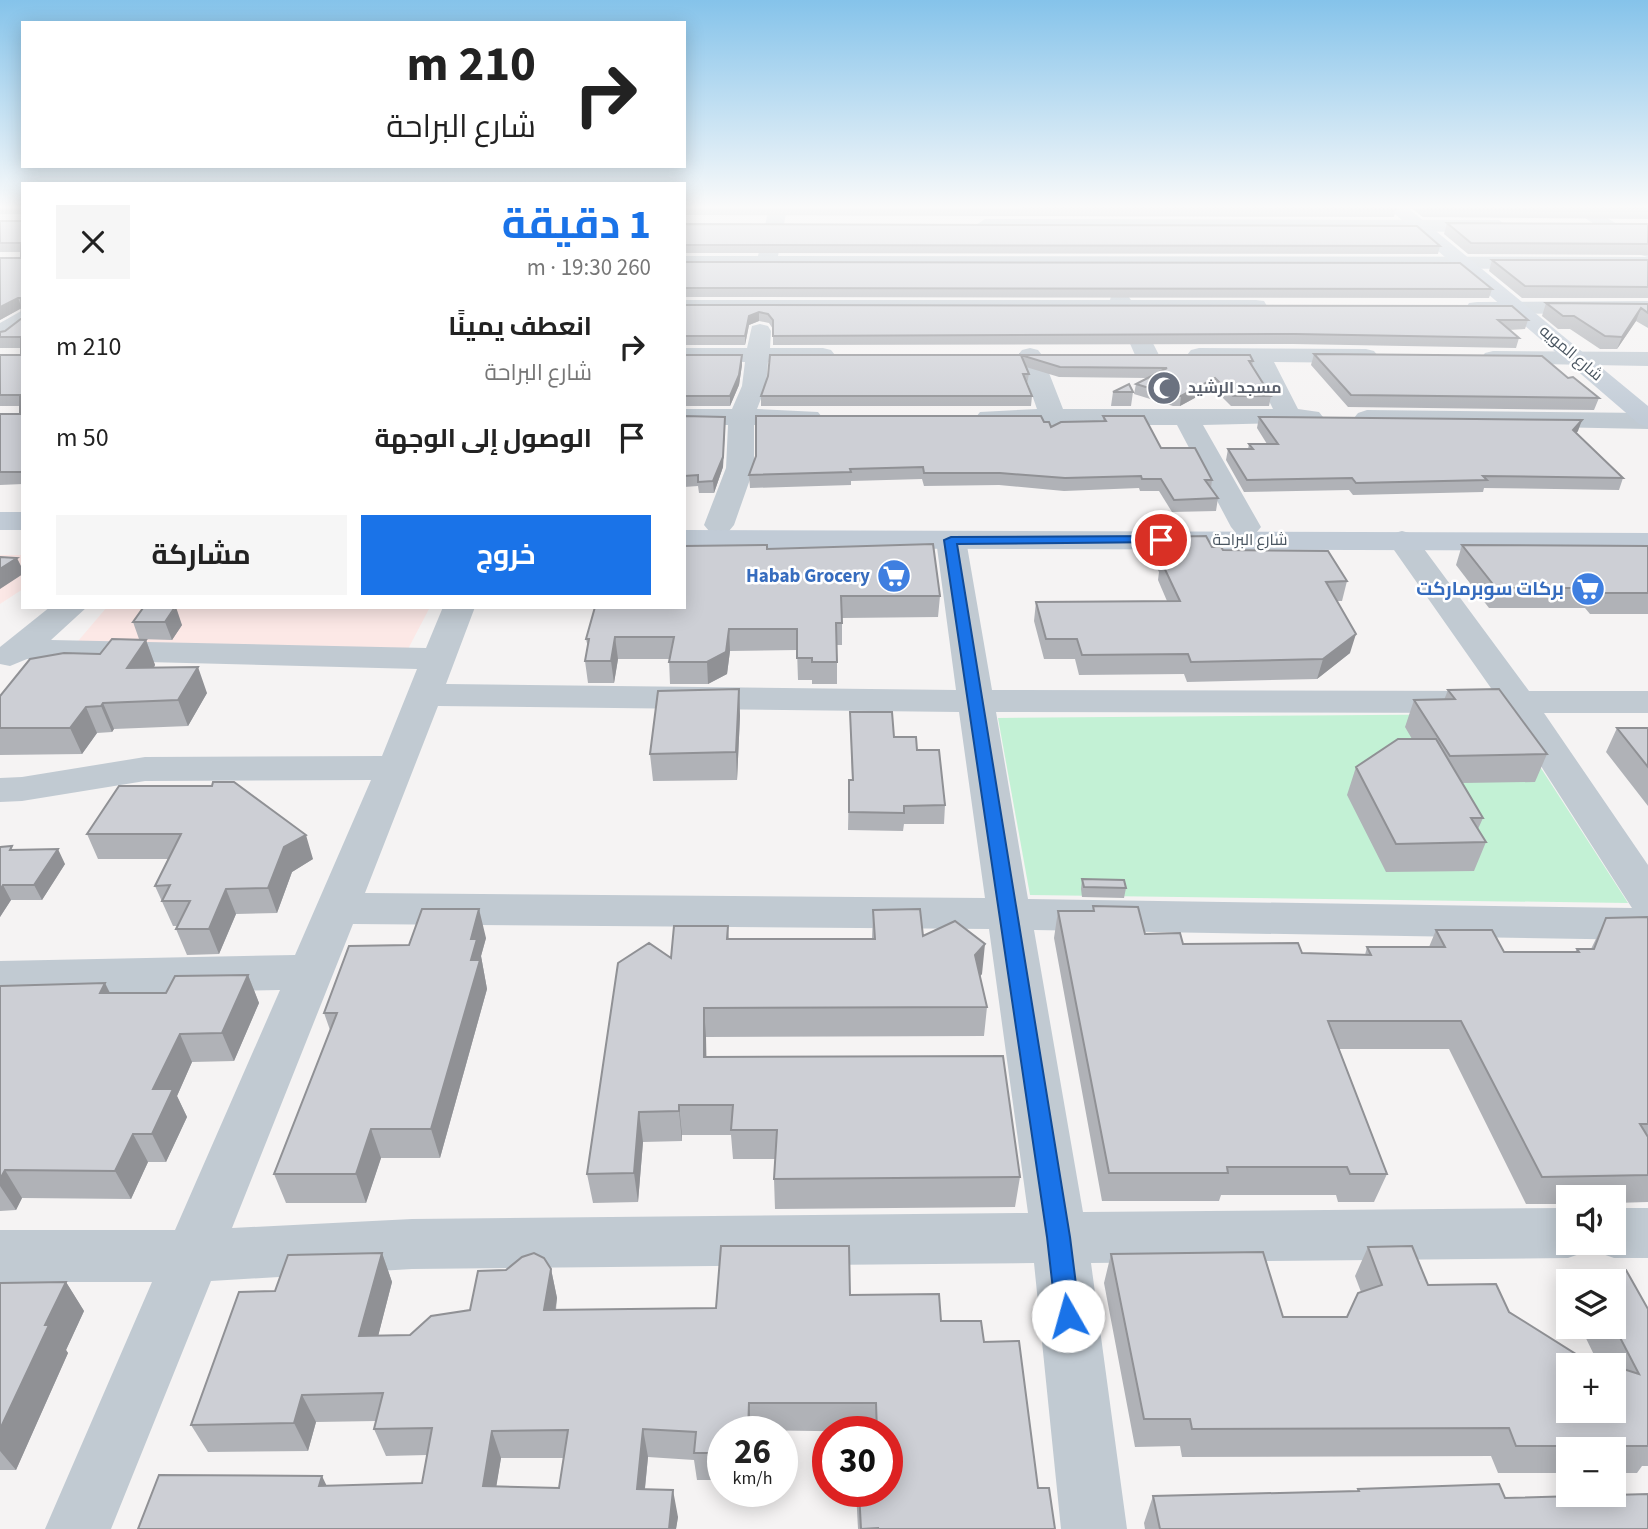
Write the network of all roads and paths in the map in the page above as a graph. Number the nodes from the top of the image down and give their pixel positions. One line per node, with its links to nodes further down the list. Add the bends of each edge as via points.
1 (764, 279): 8 (street)
2 (1109, 279): 4 (street)
3 (1483, 279): 12 (street, شارع المويه)
4 (1124, 305): 8 (street); 9 (street); 22 (street)
5 (0, 306): 6 (street)
6 (21, 306)
7 (686, 306): 8 (street)
8 (761, 306): 16 (street)
9 (1277, 306)
10 (1458, 307): 12 (street)
11 (1648, 307): 12 (street)
12 (1517, 308): 26 (street, شارع المويه)
13 (21, 318): 14 (street)
14 (0, 334)
15 (686, 355): 16 (street)
16 (759, 355): 17 (street); 29 (street, via 754,386)
17 (840, 355)
18 (1003, 355): 19 (street)
19 (1030, 355): 20 (street); 32 (street)
20 (1056, 355)
21 (1121, 355): 22 (street)
22 (1147, 355): 23 (street)
23 (1258, 355): 24 (street); 33 (street)
24 (1394, 357)
25 (1476, 358): 26 (street)
26 (1577, 358): 27 (street); 35 (street, شارع المويه)
27 (1648, 359)
28 (686, 417): 29 (street)
29 (741, 417): 30 (street); 39 (street, via 740,468)
30 (836, 417)
31 (958, 417): 32 (street)
32 (1053, 417): 34 (street)
33 (1289, 417): 34 (street); 35 (street)
34 (1186, 418): 40 (street)
35 (1648, 420)
36 (0, 521): 37 (street)
37 (21, 521)
38 (686, 525): 39 (street, شارع البراحة)
39 (719, 526): 40 (street, شارع البراحة)
40 (1246, 527): 41 (street, شارع البراحة)
41 (1648, 527)
42 (0, 536): 43 (street)
43 (21, 536)
44 (686, 539): 45 (street, شارع البراحة)
45 (951, 540): 46 (street, شارع البراحة); 52 (street)
46 (1402, 540): 47 (street, شارع البراحة); 54 (street)
47 (1648, 542)
48 (68, 609): 50 (street)
49 (458, 609): 51 (street)
50 (9, 656): 51 (street)
51 (433, 677): 52 (street); 55 (street)
52 (977, 701): 54 (street); 59 (street)
53 (1648, 702): 54 (street)
54 (1520, 704): 57 (street)
55 (396, 768): 56 (street, via 167,768); 58 (street)
56 (0, 790)
57 (1648, 898)
58 (336, 908): 59 (street); 61 (street)
59 (1009, 914): 60 (street); 66 (street)
60 (1648, 924)
61 (309, 972): 62 (street); 67 (street)
62 (0, 978)
63 (1556, 1233): 66 (street)
64 (1626, 1233): 65 (street)
65 (1648, 1233)
66 (1059, 1237): 67 (street, via 412,1244); 70 (street)
67 (192, 1255): 68 (street); 69 (street)
68 (0, 1256)
69 (78, 1529)
70 (1094, 1529)

